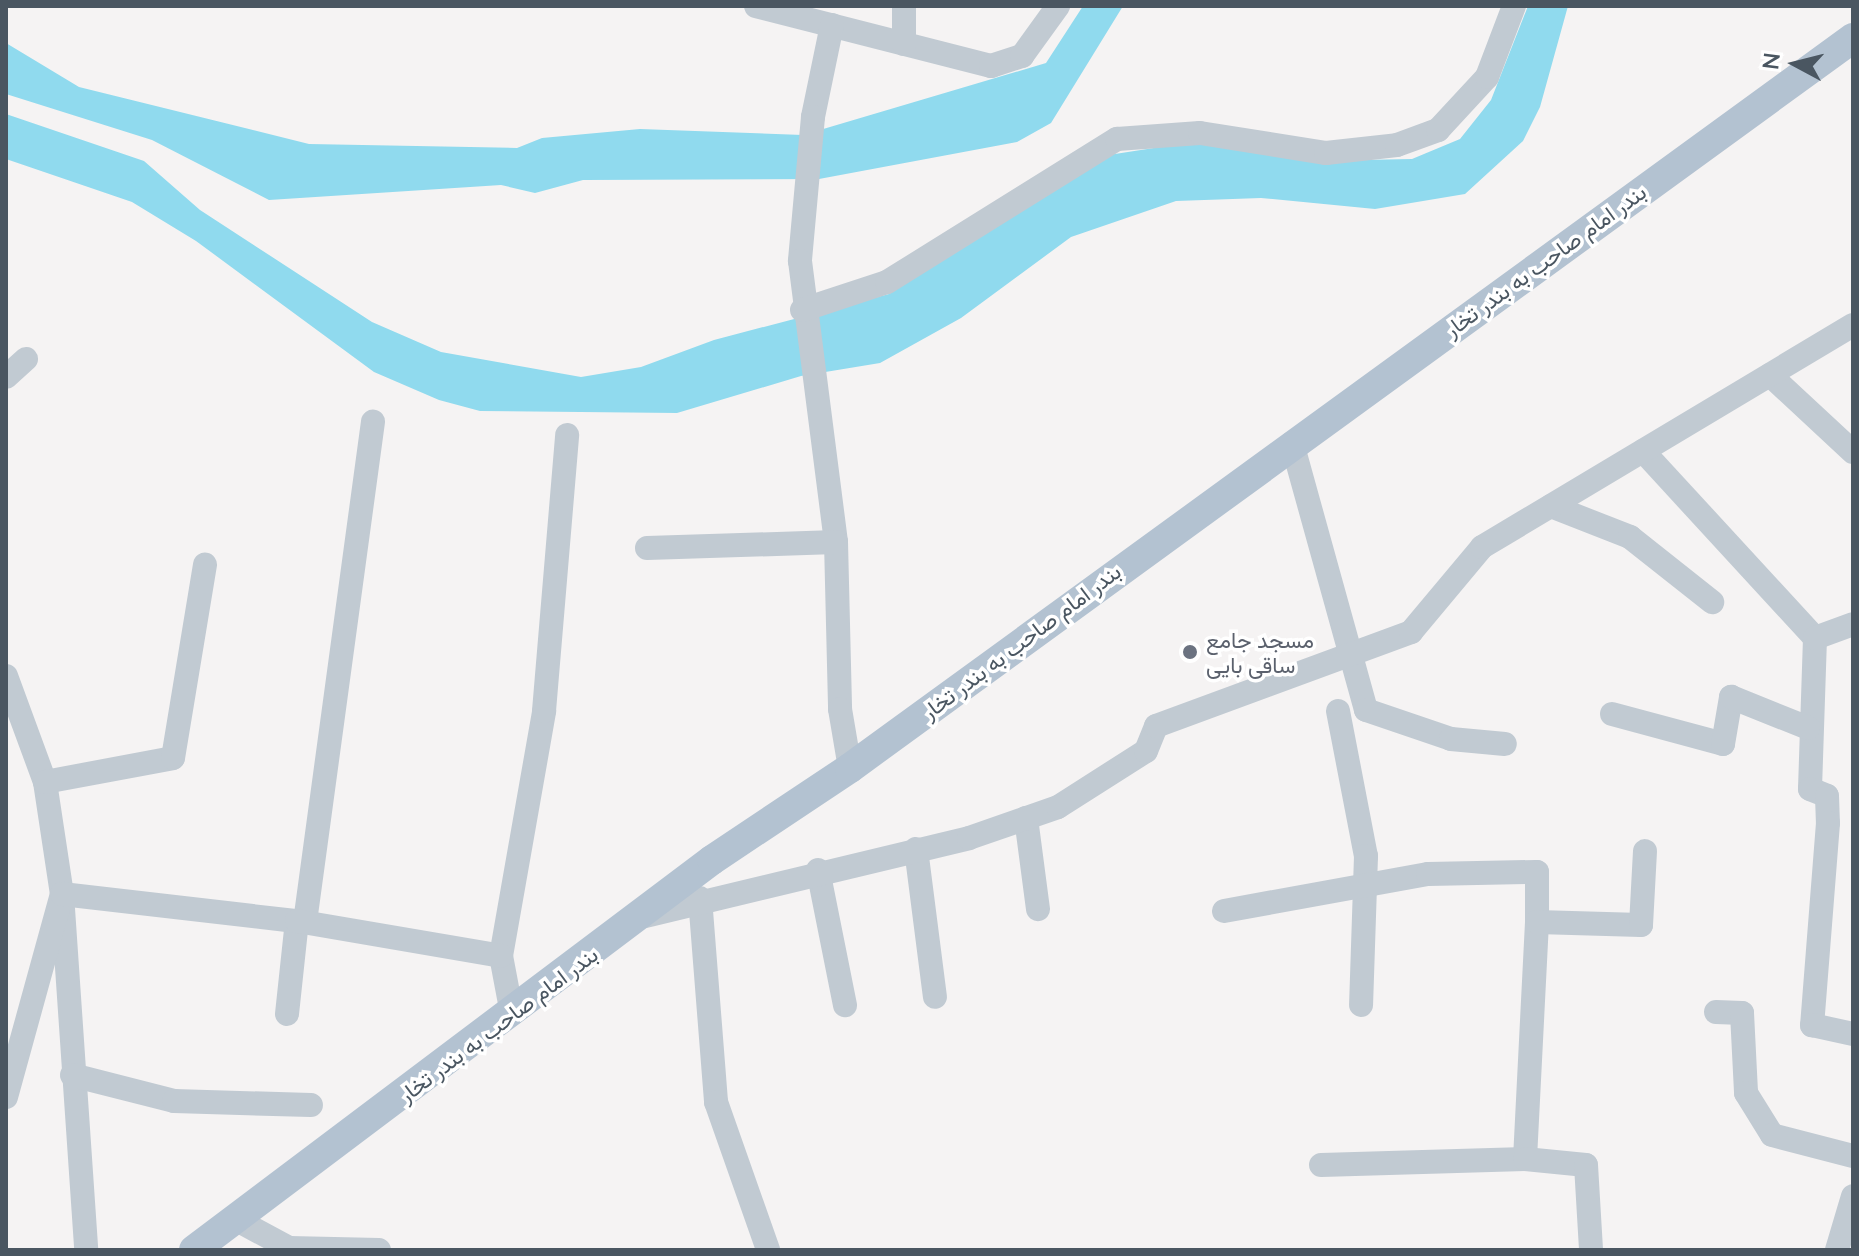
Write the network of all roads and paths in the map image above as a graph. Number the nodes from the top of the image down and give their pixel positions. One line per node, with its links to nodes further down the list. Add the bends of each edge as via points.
1 (756, 6): 5 (street)
2 (904, 6): 7 (street)
3 (1058, 6): 7 (street, via 1022,56 991,66)
4 (1514, 6): 8 (street, via 1487,77 1438,130 1397,145 1326,153 1200,133 1117,139 887,282)
5 (832, 25): 7 (street); 8 (street, via 805,185)
6 (1853, 38): 15 (main road, بندر امام صاحب به بندر تخار)
7 (904, 44)
8 (802, 310): 19 (street)
9 (1853, 325): 11 (street)
10 (26, 359): 12 (street)
11 (1770, 375): 16 (street); 17 (street)
12 (6, 377)
13 (373, 422): 43 (street)
14 (567, 435): 45 (street, via 544,711)
15 (1292, 443): 25 (street); 31 (main road, بندر امام صاحب به بندر تخار)
16 (1643, 451): 18 (street); 24 (street)
17 (1853, 452)
18 (1551, 506): 22 (street, via 1630,537); 25 (street, via 1482,547 1411,632)
19 (836, 542): 20 (street); 31 (street, via 840,709)
20 (647, 548)
21 (205, 565): 32 (street, via 173,758 165,765)
22 (1712, 602)
23 (1853, 624): 24 (street)
24 (1815, 638): 29 (street)
25 (1355, 655): 30 (street, via 1366,710 1451,739); 33 (street, via 1156,726 1146,751 1058,807)
26 (6, 676): 32 (street)
27 (1338, 711): 37 (street, via 1353,767)
28 (1612, 714): 29 (street, via 1723,744 1731,697)
29 (1808, 728): 52 (street, via 1810,789 1827,796 1828,823 1812,1025)
30 (1505, 744)
31 (850, 768): 42 (main road, بندر امام صاحب به بندر تخار, via 712,860)
32 (45, 782): 38 (street)
33 (1026, 818): 34 (street); 40 (street)
34 (916, 849): 36 (street); 46 (street)
35 (1645, 851): 44 (street, via 1641,925)
36 (818, 870): 39 (street); 47 (street)
37 (1365, 886): 41 (street); 44 (street, via 1428,874 1537,872); 48 (street)
38 (62, 894): 43 (street); 53 (street); 54 (street)
39 (700, 898): 42 (street); 64 (street, via 716,1102)
40 (1038, 909)
41 (1224, 911)
42 (642, 917): 51 (main road, بندر امام صاحب به بندر تخار)
43 (301, 922): 45 (street); 50 (street)
44 (1537, 922): 57 (street)
45 (501, 956): 51 (street)
46 (935, 997)
47 (845, 1005)
48 (1361, 1005)
49 (1716, 1012): 56 (street, via 1742,1013 1746,1093 1772,1135)
50 (287, 1014)
51 (512, 1014): 60 (main road, بندر امام صاحب به بندر تخار)
52 (1853, 1034)
53 (72, 1075): 55 (street, via 174,1101); 61 (street)
54 (6, 1097)
55 (311, 1105)
56 (1853, 1156)
57 (1525, 1159): 58 (street); 65 (street, via 1586,1165)
58 (1321, 1165)
59 (1853, 1196): 66 (street)
60 (235, 1219): 62 (main road, بندر امام صاحب به بندر تخار); 63 (street, via 289,1248)
61 (86, 1250)
62 (194, 1250)
63 (379, 1250)
64 (768, 1250)
65 (1591, 1250)
66 (1837, 1250)

